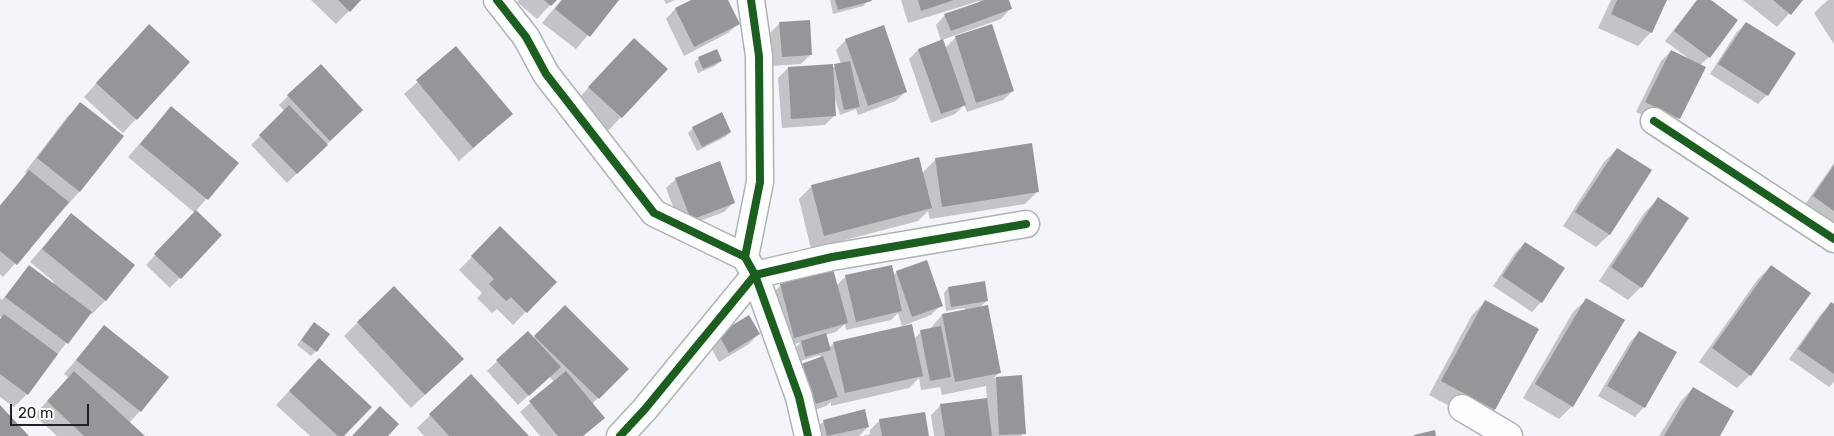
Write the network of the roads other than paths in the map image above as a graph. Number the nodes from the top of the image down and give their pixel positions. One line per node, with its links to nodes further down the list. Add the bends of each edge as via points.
1 (497, 0): 6 (street, via 526,37 546,74 654,213)
2 (752, 0): 6 (street, via 759,56 760,182)
3 (1654, 122): 5 (street)
4 (1026, 224): 6 (street, via 832,257)
5 (1834, 239)
6 (750, 266): 8 (street, via 645,409); 9 (street, via 800,397)
7 (1462, 408): 10 (street)
8 (620, 436)
9 (808, 436)
10 (1509, 436)

